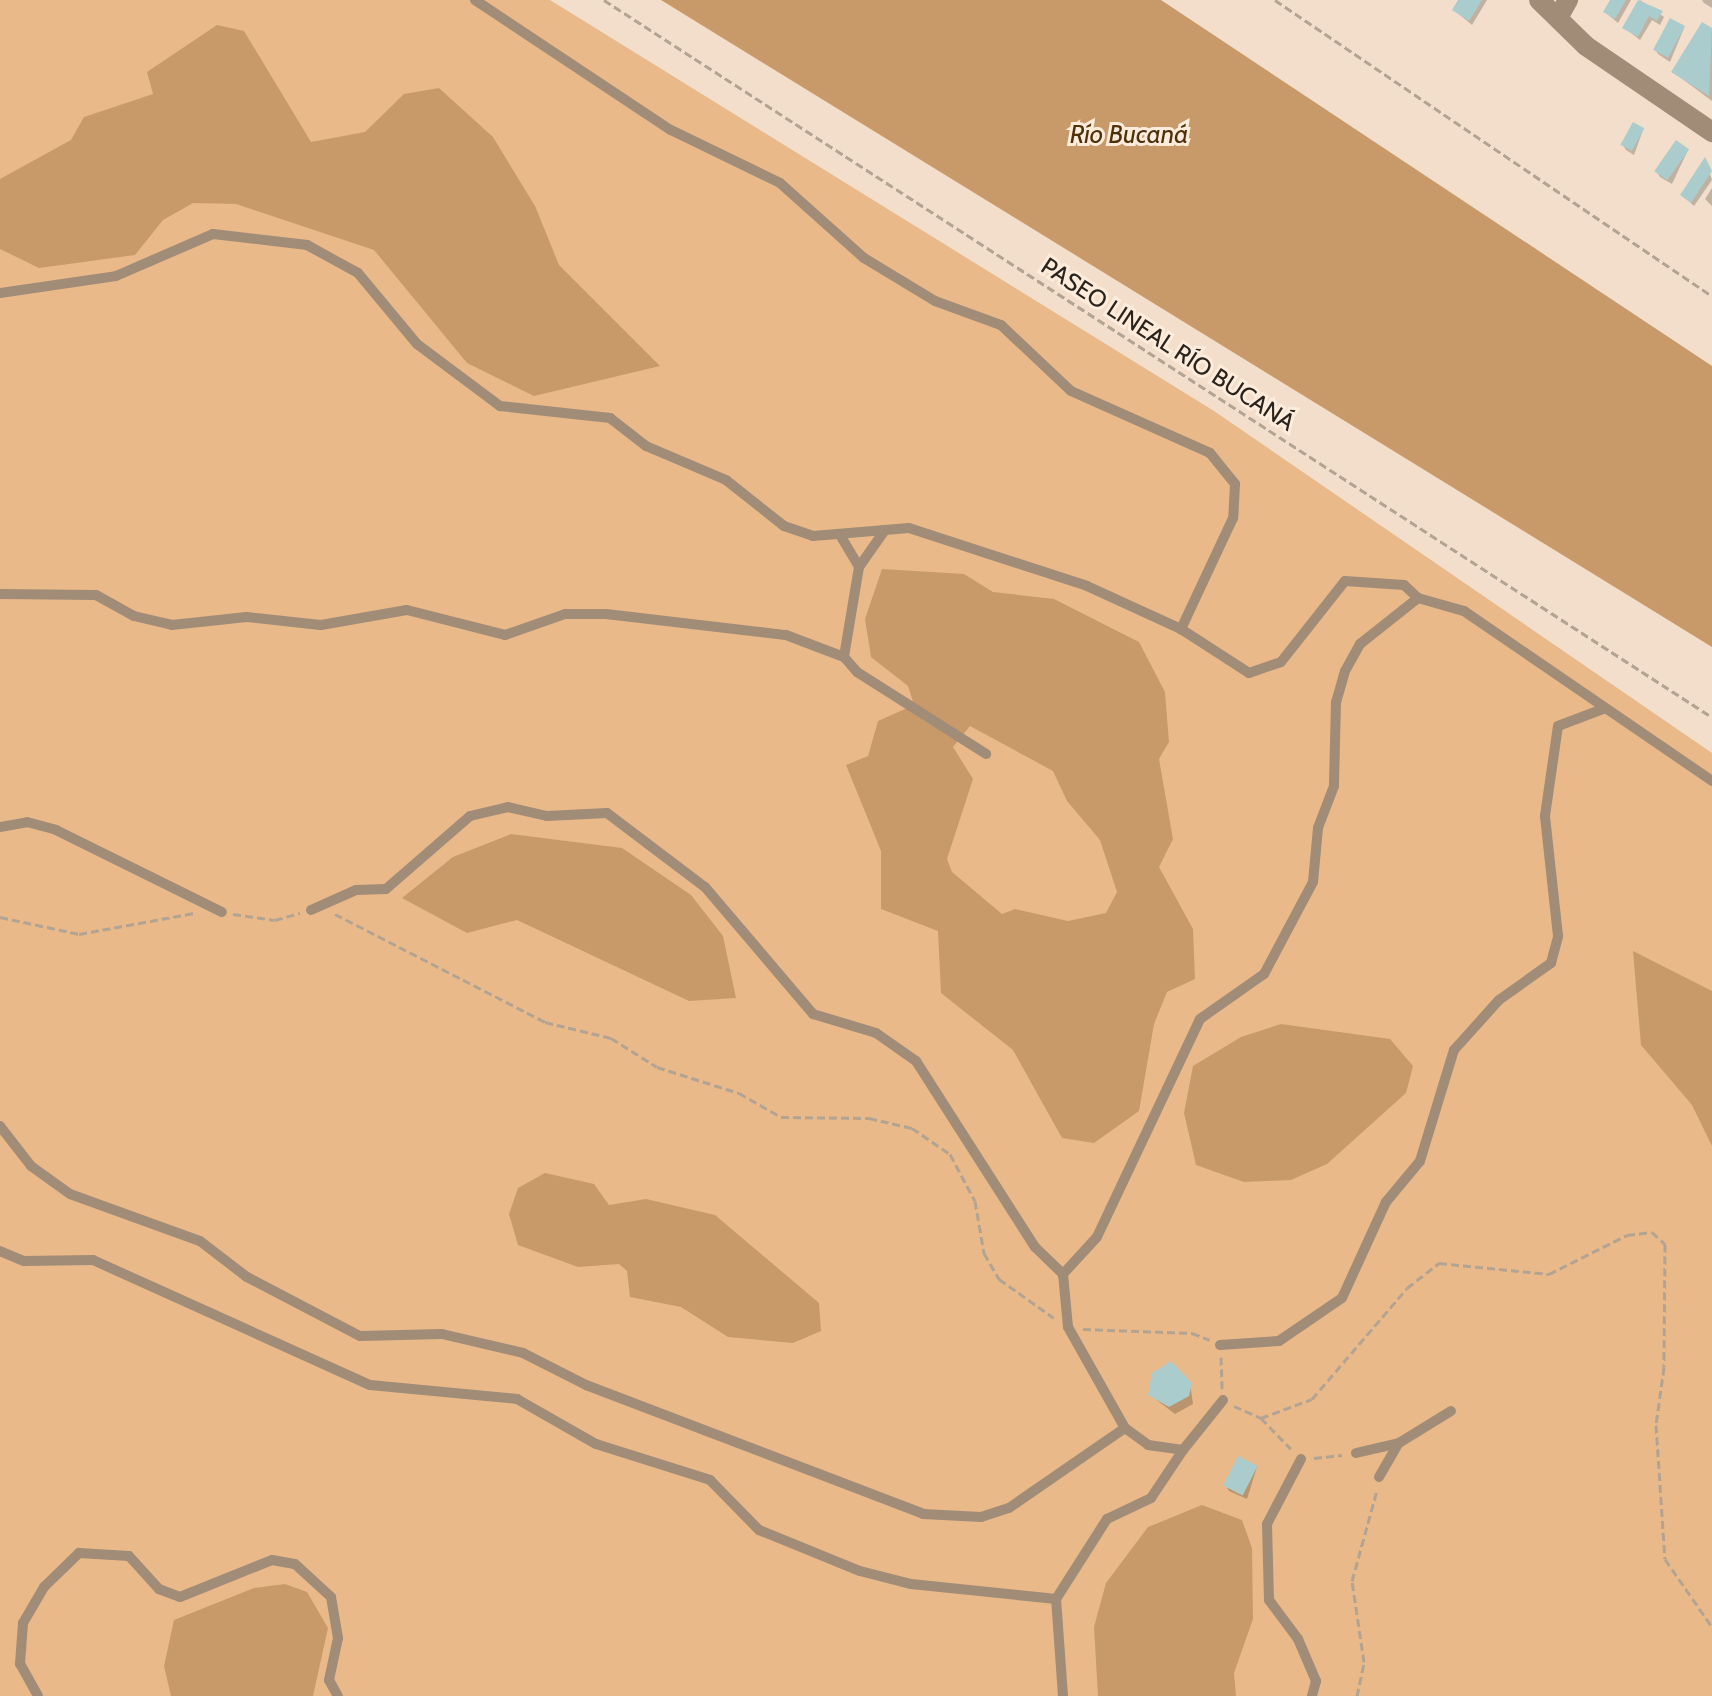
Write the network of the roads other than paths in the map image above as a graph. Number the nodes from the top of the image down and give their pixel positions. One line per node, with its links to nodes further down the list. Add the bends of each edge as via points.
1 (475, 0): 11 (lane, via 671,130 780,183 864,258 935,301 1001,325 1071,391 1210,453 1235,484 1233,518)
2 (1539, 0): 3 (street)
3 (1563, 9): 4 (street)
4 (1712, 132)
5 (0, 293): 7 (lane, via 116,276 213,234 307,245 358,273 417,344 500,406 610,418 646,446 726,480 784,526)
6 (889, 527): 7 (lane); 8 (lane, via 874,537); 11 (lane, via 1087,586)
7 (840, 535): 8 (lane)
8 (859, 567): 12 (lane)
9 (0, 594): 12 (lane, via 96,595 134,616 172,625 247,617 321,625 407,610 505,635 565,614 606,614 786,635)
10 (1418, 598): 11 (lane, via 1404,585 1345,581 1281,662 1249,673); 13 (lane, via 1464,611); 21 (lane, via 1360,644 1345,671 1336,702 1334,786 1301,905 1264,974 1200,1019 1097,1237)
11 (1181, 629)
12 (844, 657): 14 (lane)
13 (1603, 709): 15 (lane); 22 (lane, via 1558,726 1545,816 1558,936 1551,963 1499,1000 1454,1050 1420,1161 1386,1202 1342,1298 1279,1341)
14 (986, 754)
15 (1712, 781)
16 (0, 827): 18 (lane, via 27,822 56,830)
17 (311, 910): 21 (lane, via 356,890 386,889 470,816 508,807 547,816 607,813 705,887 813,1014 876,1033 916,1061 1035,1247)
18 (222, 912)
19 (0, 1126): 25 (lane, via 31,1166 70,1194 200,1241 247,1277 360,1336 442,1334 523,1353 586,1385 923,1514 981,1517 1009,1508)
20 (0, 1251): 31 (lane, via 24,1261 93,1260 370,1385 517,1399 596,1444 710,1480 759,1530 860,1571 911,1584)
21 (1063, 1274): 25 (lane, via 1068,1327)
22 (1220, 1345)
23 (1223, 1400): 27 (lane)
24 (1451, 1411): 26 (lane)
25 (1125, 1428): 27 (lane, via 1148,1445)
26 (1399, 1443): 28 (lane); 30 (lane)
27 (1183, 1450): 31 (lane, via 1151,1498 1107,1519)
28 (1356, 1453)
29 (1301, 1459): 35 (lane, via 1267,1524 1269,1600 1298,1639 1316,1681)
30 (1379, 1477)
31 (1056, 1599): 34 (lane)
32 (38, 1696): 33 (lane, via 20,1664 23,1623 44,1587 79,1553 129,1556 159,1589 180,1597 272,1560 295,1564 331,1597 338,1638 329,1680)
33 (338, 1696)
34 (1063, 1696)
35 (1312, 1696)

